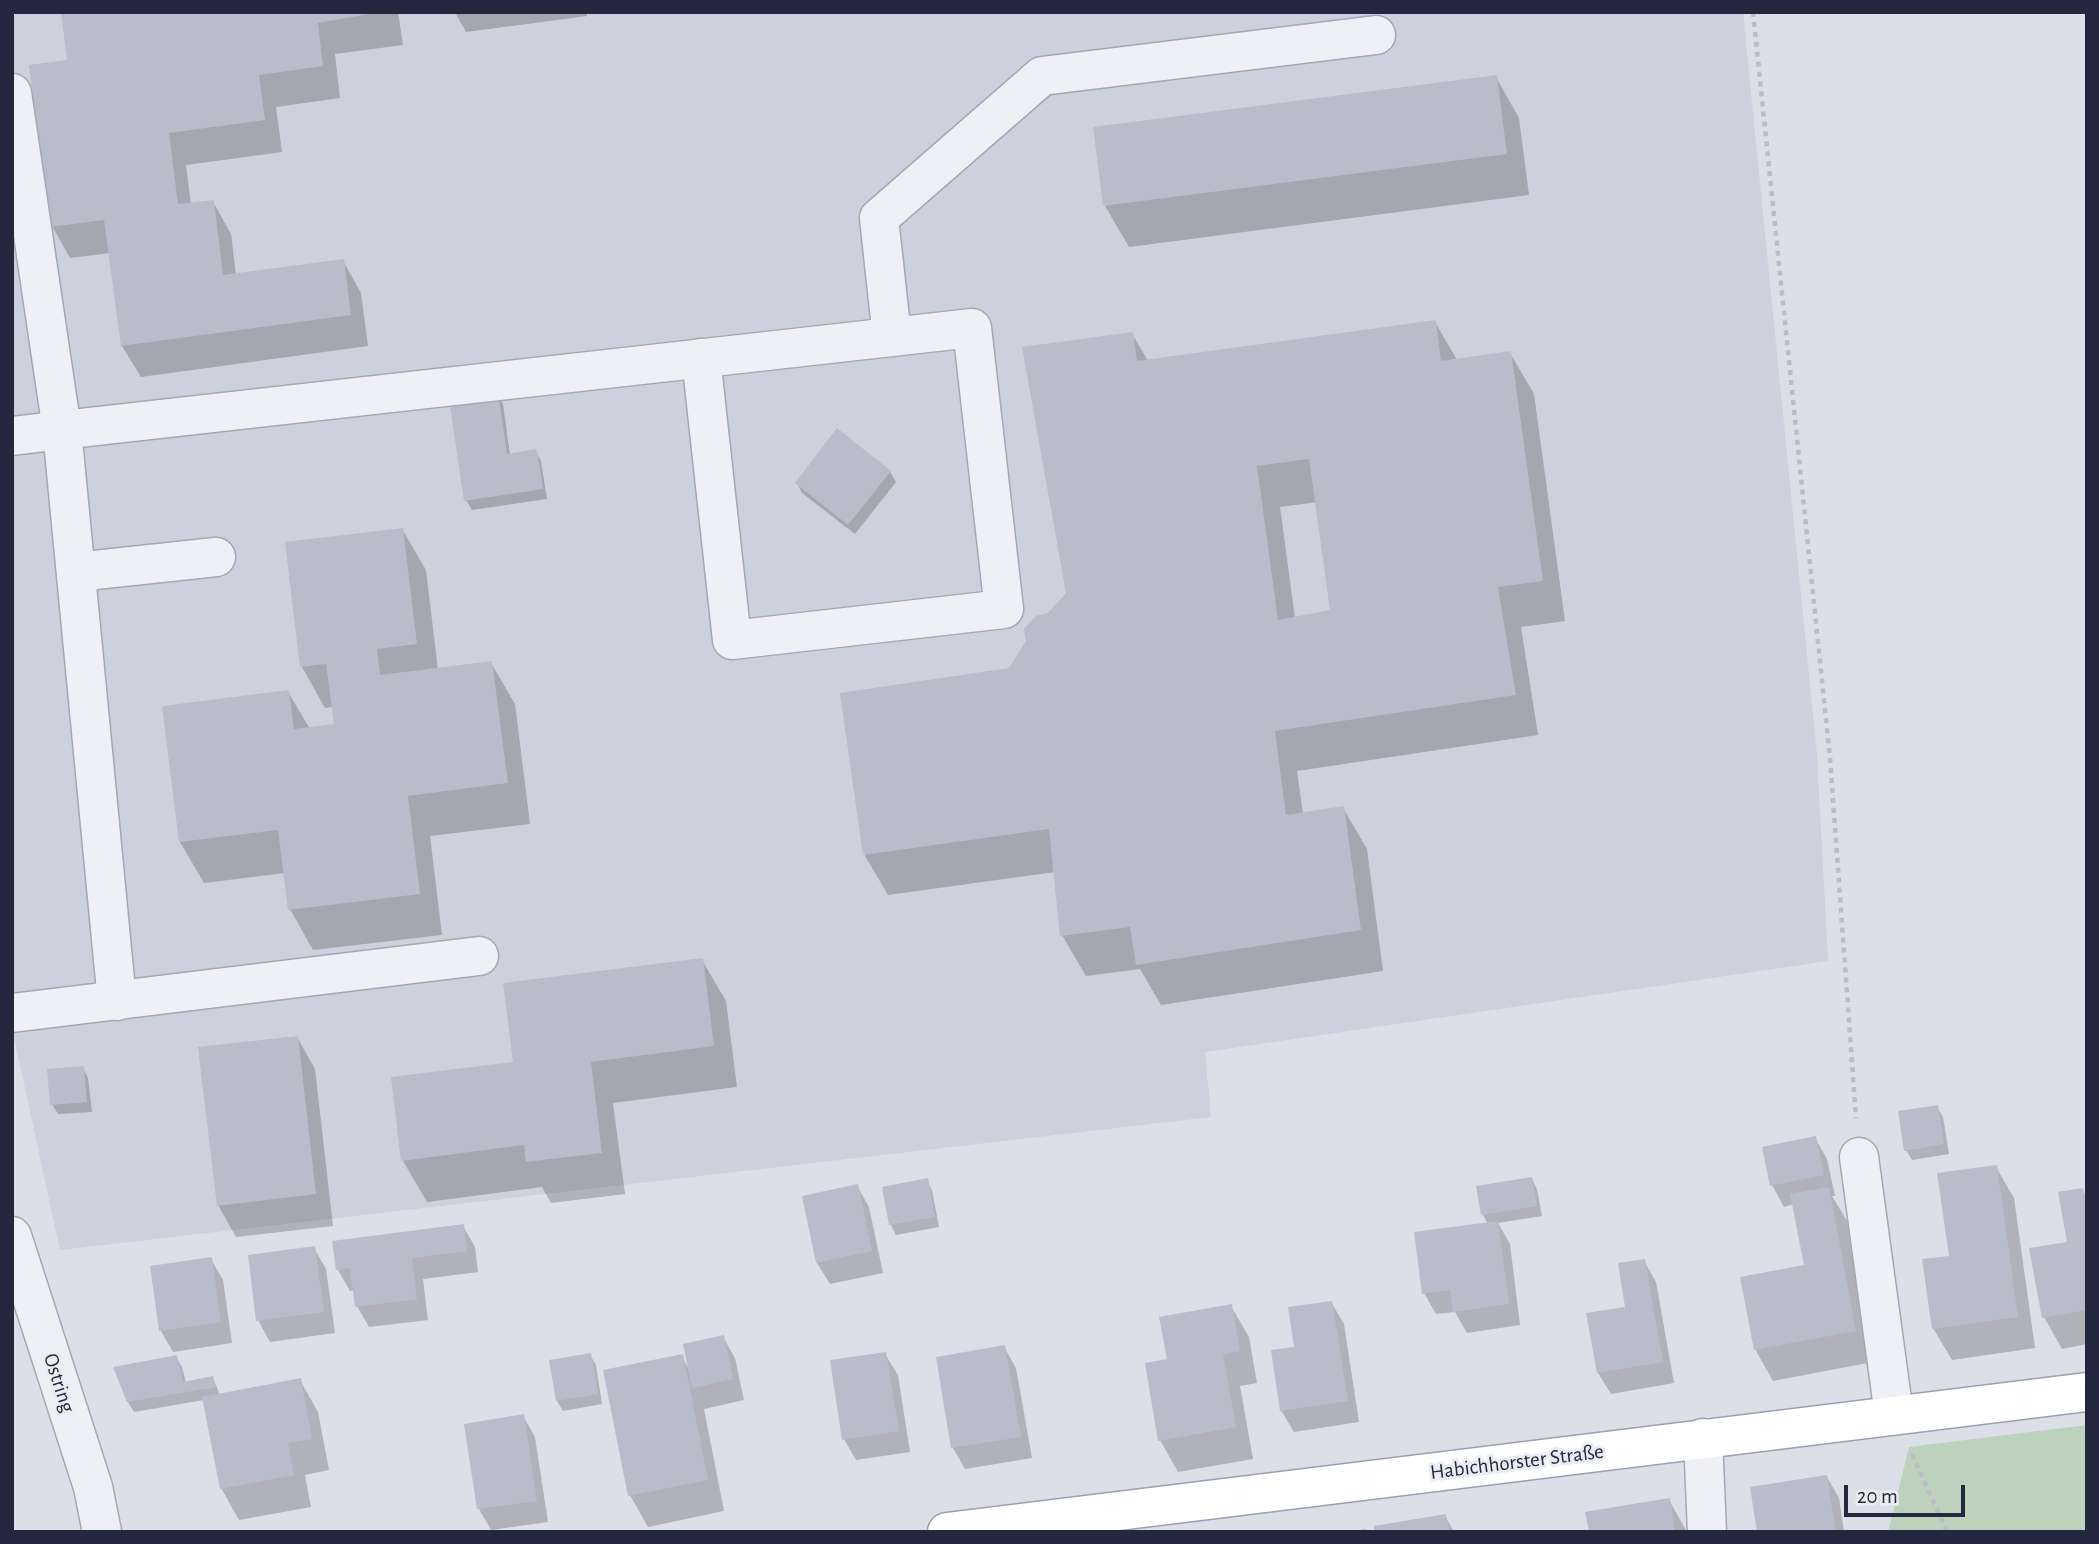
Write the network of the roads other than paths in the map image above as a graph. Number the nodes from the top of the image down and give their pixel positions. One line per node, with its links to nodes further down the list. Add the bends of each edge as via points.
1 (1376, 35): 3 (street, via 1042,76 878,218)
2 (12, 93): 5 (street)
3 (892, 337): 4 (street); 4 (street, via 972,328 1004,610 732,640)
4 (701, 358): 5 (street)
5 (62, 430): 6 (street); 8 (street)
6 (12, 436)
7 (216, 557): 8 (street)
8 (76, 572): 10 (street)
9 (479, 956): 10 (street)
10 (117, 1001): 11 (street)
11 (12, 1013)
12 (1859, 1157): 15 (street)
13 (12, 1236): 17 (street, Ostring, via 93,1488)
14 (2087, 1392): 15 (main road, Habichhorster Straße)
15 (1894, 1415): 16 (main road, Habichhorster Straße)
16 (1703, 1438): 18 (main road, Habichhorster Straße); 19 (street)
17 (102, 1532)
18 (947, 1532)
19 (1707, 1532)

